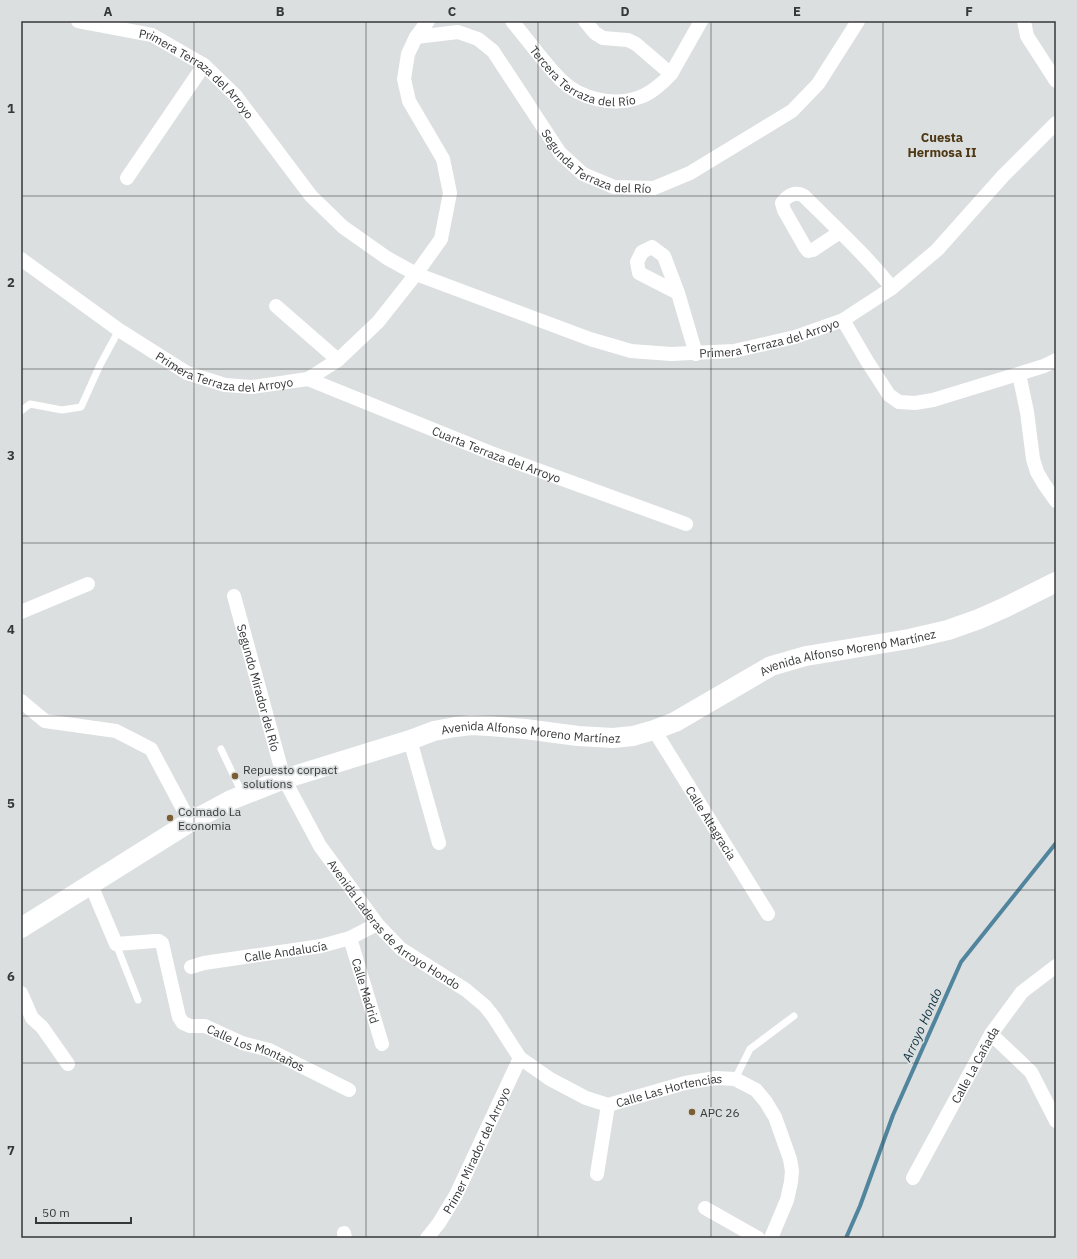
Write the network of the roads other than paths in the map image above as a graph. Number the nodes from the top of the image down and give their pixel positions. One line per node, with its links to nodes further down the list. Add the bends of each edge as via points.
1 (78, 21): 9 (street, Primera Terraza del Arroyo, via 152,35)
2 (428, 21): 8 (street)
3 (512, 21): 10 (street, Tercera Terraza del Río, via 561,80 586,97 613,102 640,97 664,82)
4 (585, 21): 10 (street, via 602,38 628,40 636,44)
5 (701, 21): 10 (street, Tercera Terraza del Río)
6 (858, 21): 8 (street, Segunda Terraza del Río, via 818,84 792,111 690,173 654,188 614,187 583,174 560,153 493,51 478,39 458,32)
7 (1024, 21): 11 (street, via 1027,36)
8 (416, 37): 16 (street, via 408,54 404,79 409,101 443,159 450,193 441,239)
9 (204, 65): 13 (street); 16 (street, Primera Terraza del Arroyo, via 235,95 311,196 343,227 387,258)
10 (671, 74)
11 (1056, 81)
12 (1056, 123): 17 (street, Primera Terraza del Arroyo, via 1003,176 937,250)
13 (127, 178)
14 (840, 232): 17 (street)
15 (21, 260): 21 (street, Primera Terraza del Arroyo)
16 (416, 274): 22 (street, Primera Terraza del Arroyo, via 590,339 631,351); 23 (street, Primera Terraza del Arroyo, via 378,322)
17 (892, 288): 20 (street, Primera Terraza del Arroyo)
18 (678, 293): 22 (street)
19 (276, 306): 23 (street)
20 (843, 320): 22 (street, Primera Terraza del Arroyo, via 795,337 734,351); 25 (street, via 889,395 899,402 933,400)
21 (119, 330): 26 (street, Primera Terraza del Arroyo, via 186,373 225,385 252,387); 27 (lane, via 81,407 62,410 30,404)
22 (696, 354)
23 (338, 360): 26 (street, Primera Terraza del Arroyo)
24 (1056, 360): 25 (street)
25 (1018, 374): 28 (street, via 1027,412 1033,459 1037,472)
26 (308, 379): 29 (street, Cuarta Terraza del Arroyo, via 491,453)
27 (21, 411)
28 (1056, 501)
29 (686, 524)
30 (1056, 582): 35 (main road, Avenida Alfonso Moreno Martínez, via 1006,607 948,630 806,656 771,666 675,722)
31 (88, 584): 33 (street)
32 (234, 596): 38 (street, Segundo Mirador del Río)
33 (21, 612)
34 (21, 701): 40 (street, via 45,721 116,731 151,749)
35 (654, 730): 36 (main road, Avenida Alfonso Moreno Martínez, via 613,738 471,725 434,731); 43 (street, Calle Altagracia)
36 (410, 740): 38 (main road, Avenida Alfonso Moreno Martínez); 41 (street)
37 (221, 749): 39 (lane)
38 (284, 779): 39 (main road, Avenida Alfonso Moreno Martínez); 44 (street, Avenida Laderas de Arroyo Hondo, via 320,846)
39 (242, 796): 40 (main road, Avenida Alfonso Moreno Martínez)
40 (190, 822): 42 (main road, Avenida Alfonso Moreno Martínez)
41 (439, 843)
42 (91, 885): 45 (main road, Avenida Alfonso Moreno Martínez); 47 (street)
43 (768, 914)
44 (377, 924): 46 (street, Calle Andalucía); 55 (street, Avenida Laderas de Arroyo Hondo, via 401,949 466,990 485,1006)
45 (21, 928)
46 (350, 938): 49 (street, Calle Andalucía, via 321,946); 54 (street, Calle Madrid)
47 (116, 944): 51 (lane); 58 (street, Calle Los Montaños, via 155,941 162,943 179,1017 183,1023 190,1026 205,1026 242,1044 269,1050)
48 (1056, 966): 53 (street, Calle La Cañada, via 1022,992)
49 (191, 967)
50 (21, 993): 56 (street, via 32,1018 42,1026)
51 (138, 1000)
52 (794, 1016): 57 (lane, via 750,1049)
53 (992, 1034): 60 (street, via 1031,1072); 62 (street, Calle La Cañada)
54 (382, 1044)
55 (520, 1058): 59 (street, Calle Las Hortencias, via 566,1088); 64 (street, Primer Mirador del Arroyo, via 456,1195)
56 (68, 1064)
57 (735, 1079): 59 (street, Calle Las Hortencias, via 716,1078 685,1083); 66 (street, via 756,1090 766,1102 775,1117 790,1159 792,1171 789,1192)
58 (349, 1090)
59 (608, 1105): 61 (street)
60 (1056, 1121)
61 (597, 1174)
62 (913, 1178)
63 (705, 1208): 65 (street)
64 (427, 1238)
65 (758, 1238)
66 (771, 1238)

